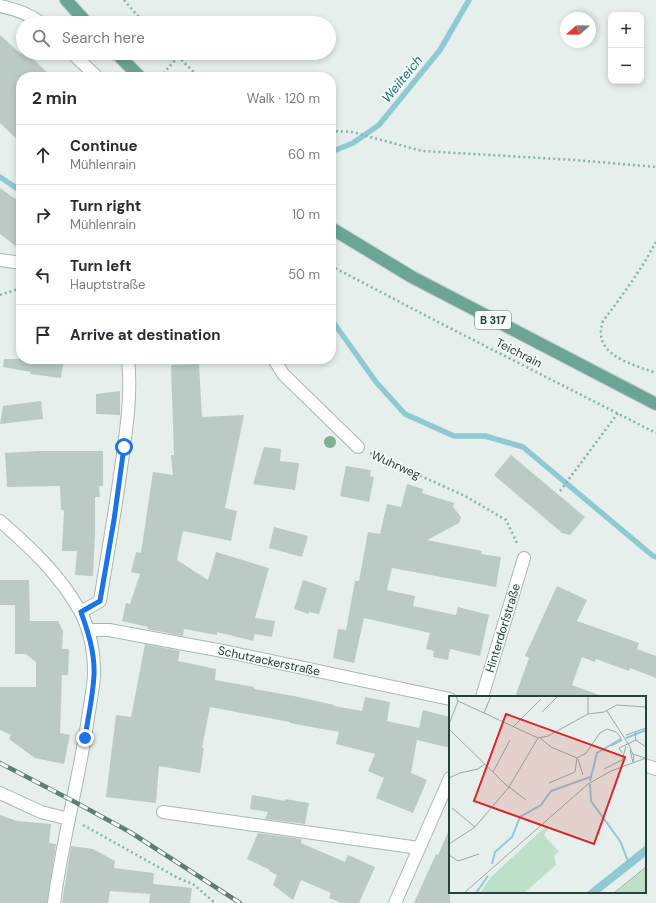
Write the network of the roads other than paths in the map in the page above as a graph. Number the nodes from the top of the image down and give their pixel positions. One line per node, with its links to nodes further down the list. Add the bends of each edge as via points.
1 (66, 0): 4 (main road)
2 (0, 6): 3 (street)
3 (30, 16)
4 (81, 16)
5 (79, 60): 7 (street)
6 (123, 60): 8 (main road)
7 (92, 72)
8 (135, 72)
9 (336, 231): 14 (main road, B 317, via 412,277)
10 (0, 260): 11 (street)
11 (16, 262)
12 (128, 364): 18 (street, via 130,381 124,447 100,601)
13 (277, 364): 15 (street, Wuhrweg, via 283,374)
14 (656, 404)
15 (358, 447)
16 (0, 521): 18 (street, via 49,566)
17 (524, 558): 20 (street, Hinterdorfstraße)
18 (81, 612): 19 (street)
19 (88, 630): 21 (street, Schutzackerstraße, via 109,630 228,652); 27 (street, via 94,675)
20 (482, 696)
21 (449, 699)
22 (646, 765): 23 (street)
23 (656, 769)
24 (449, 780): 28 (street)
25 (0, 793): 27 (street, via 41,812)
26 (163, 812): 28 (street)
27 (69, 819): 29 (street)
28 (419, 848): 30 (street)
29 (54, 903)
30 (395, 903)

